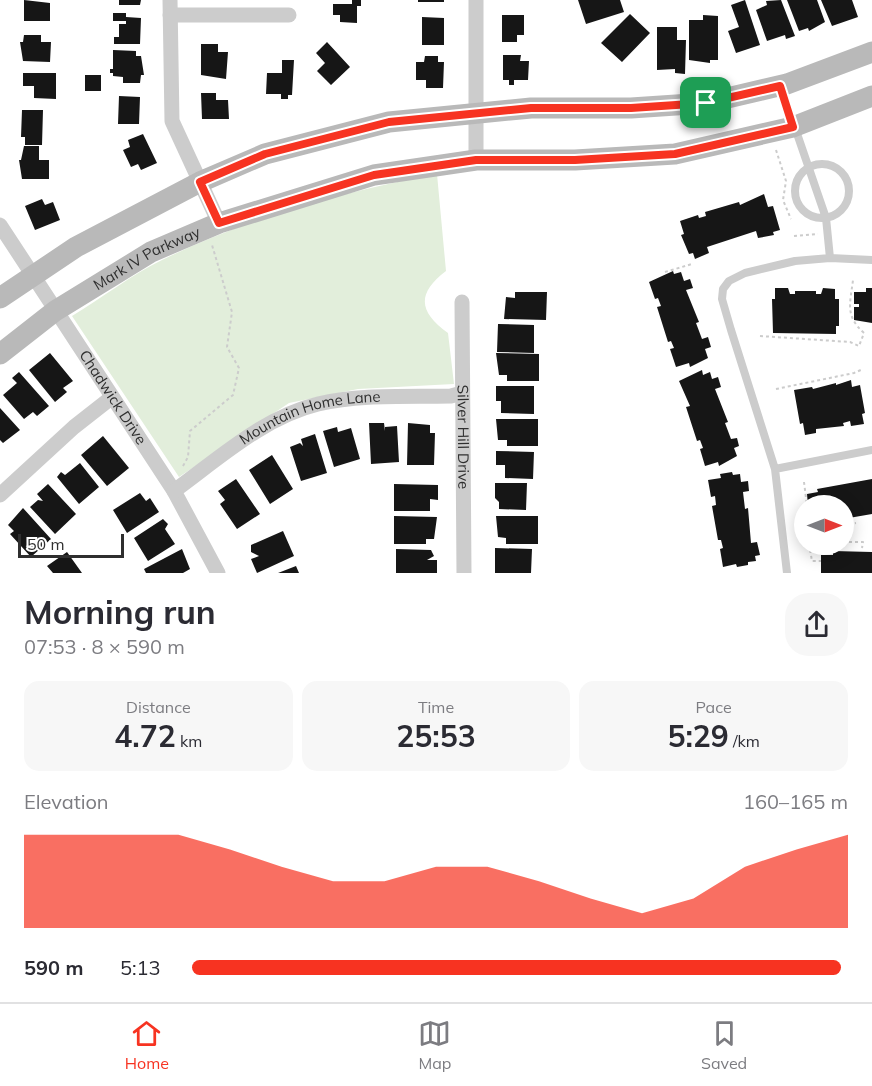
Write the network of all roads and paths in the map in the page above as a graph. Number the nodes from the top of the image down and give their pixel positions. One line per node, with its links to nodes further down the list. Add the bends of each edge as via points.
1 (476, 0): 7 (street)
2 (170, 7): 3 (street); 12 (street, via 172,121)
3 (289, 15)
4 (872, 52): 5 (main road)
5 (780, 86): 7 (main road, via 706,103); 8 (lane)
6 (872, 96): 8 (main road, Mark IV Parkway)
7 (476, 113): 10 (street); 12 (main road, via 389,122 265,154)
8 (793, 127): 10 (main road, Mark IV Parkway, via 675,154); 11 (lane)
9 (776, 150): 14 (path, via 786,181 783,200)
10 (476, 160): 16 (main road, Mark IV Parkway, via 374,175)
11 (808, 168): 13 (lane); 13 (lane, via 799,176 796,196 807,214); 13 (lane, via 827,164 837,168 849,185 845,206)
12 (200, 182): 16 (street); 21 (main road, via 76,247)
13 (826, 218): 17 (lane)
14 (791, 219)
15 (0, 225): 21 (street, Chadwick Drive)
16 (215, 232): 25 (main road, Mark IV Parkway, via 151,252); 35 (path, via 232,312 227,347 239,368 232,395 190,432 188,457)
17 (830, 258): 18 (lane); 33 (lane, via 795,261 746,273 729,281 723,289 731,330)
18 (872, 260)
19 (692, 264): 20 (path)
20 (665, 272)
21 (32, 276): 23 (main road); 25 (street, Chadwick Drive)
22 (853, 280): 26 (path, via 849,309 853,324 864,333 859,346 850,342)
23 (0, 298)
24 (462, 302): 30 (street, Silver Hill Drive)
25 (55, 310): 27 (main road, Mark IV Parkway); 31 (street, Chadwick Drive)
26 (760, 336)
27 (0, 354)
28 (863, 369): 29 (path)
29 (776, 389)
30 (462, 393): 35 (street, Mountain Home Lane, via 318,404 284,416); 43 (street, Silver Hill Drive)
31 (111, 398): 35 (street, Chadwick Drive); 36 (street)
32 (872, 450): 33 (lane)
33 (776, 469): 44 (lane)
34 (804, 482): 37 (path)
35 (173, 489): 42 (street, Chadwick Drive)
36 (0, 495)
37 (806, 495)
38 (854, 542): 39 (path, via 863,542)
39 (862, 548)
40 (811, 555): 41 (path, via 812,561)
41 (821, 561)
42 (218, 573)
43 (464, 573)
44 (787, 573)

